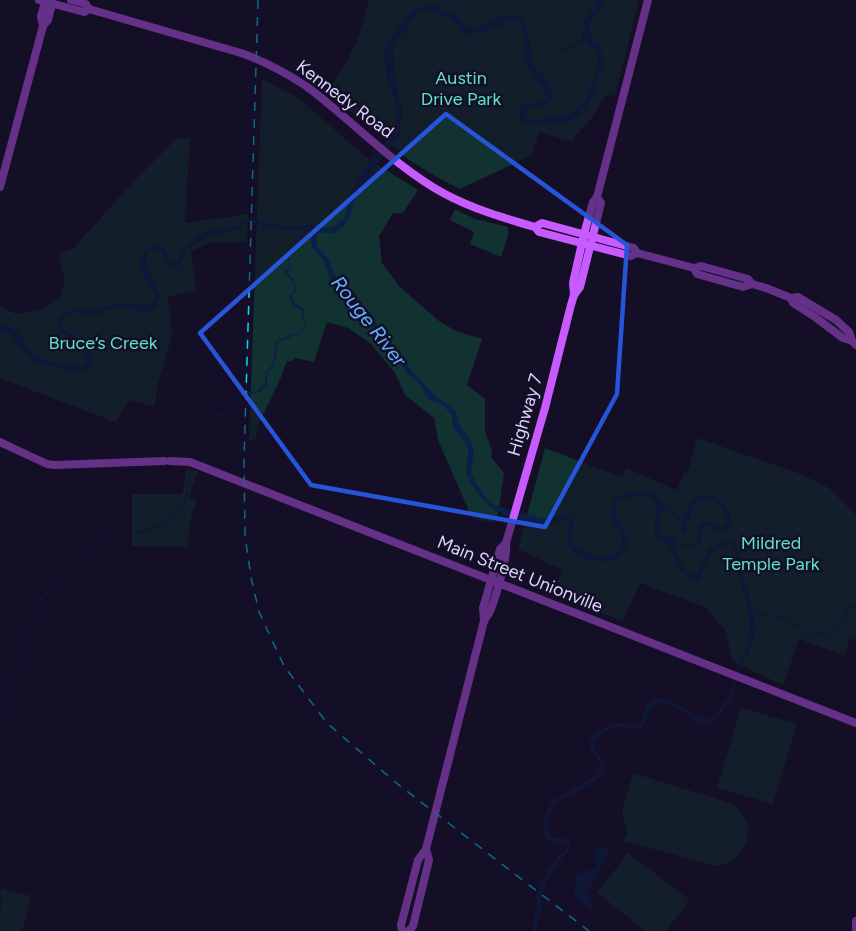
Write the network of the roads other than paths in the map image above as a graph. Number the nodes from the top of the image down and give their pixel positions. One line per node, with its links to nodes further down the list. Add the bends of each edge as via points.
1 (71, 0): 4 (main road, Kennedy Road, via 86,4)
2 (648, 0): 6 (main road, Highway 7, via 597,197 601,203)
3 (45, 2): 4 (main road, Kennedy Road, via 84,12); 5 (main road, via 43,26)
4 (89, 9): 6 (main road, Kennedy Road, via 257,59 306,86 419,177 457,200 537,230)
5 (0, 187)
6 (588, 240): 7 (main road, Kennedy Road, via 631,256 638,253 694,268 697,274 743,287 752,284 798,297 831,316 849,332); 9 (main road, Highway 7, via 580,287 574,295 506,543 500,549)
7 (854, 343)
8 (0, 442): 9 (main road, Main Street Unionville, via 55,465 167,461 195,464)
9 (495, 581): 10 (main road, Main Street Unionville); 11 (main road, Highway 7, via 483,608 484,621)
10 (856, 723)
11 (426, 849): 13 (main road, Highway 7, via 418,860 400,925); 14 (main road, Highway 7, via 429,860)
12 (856, 921): 15 (main road)
13 (402, 931)
14 (409, 931)
15 (856, 931)

